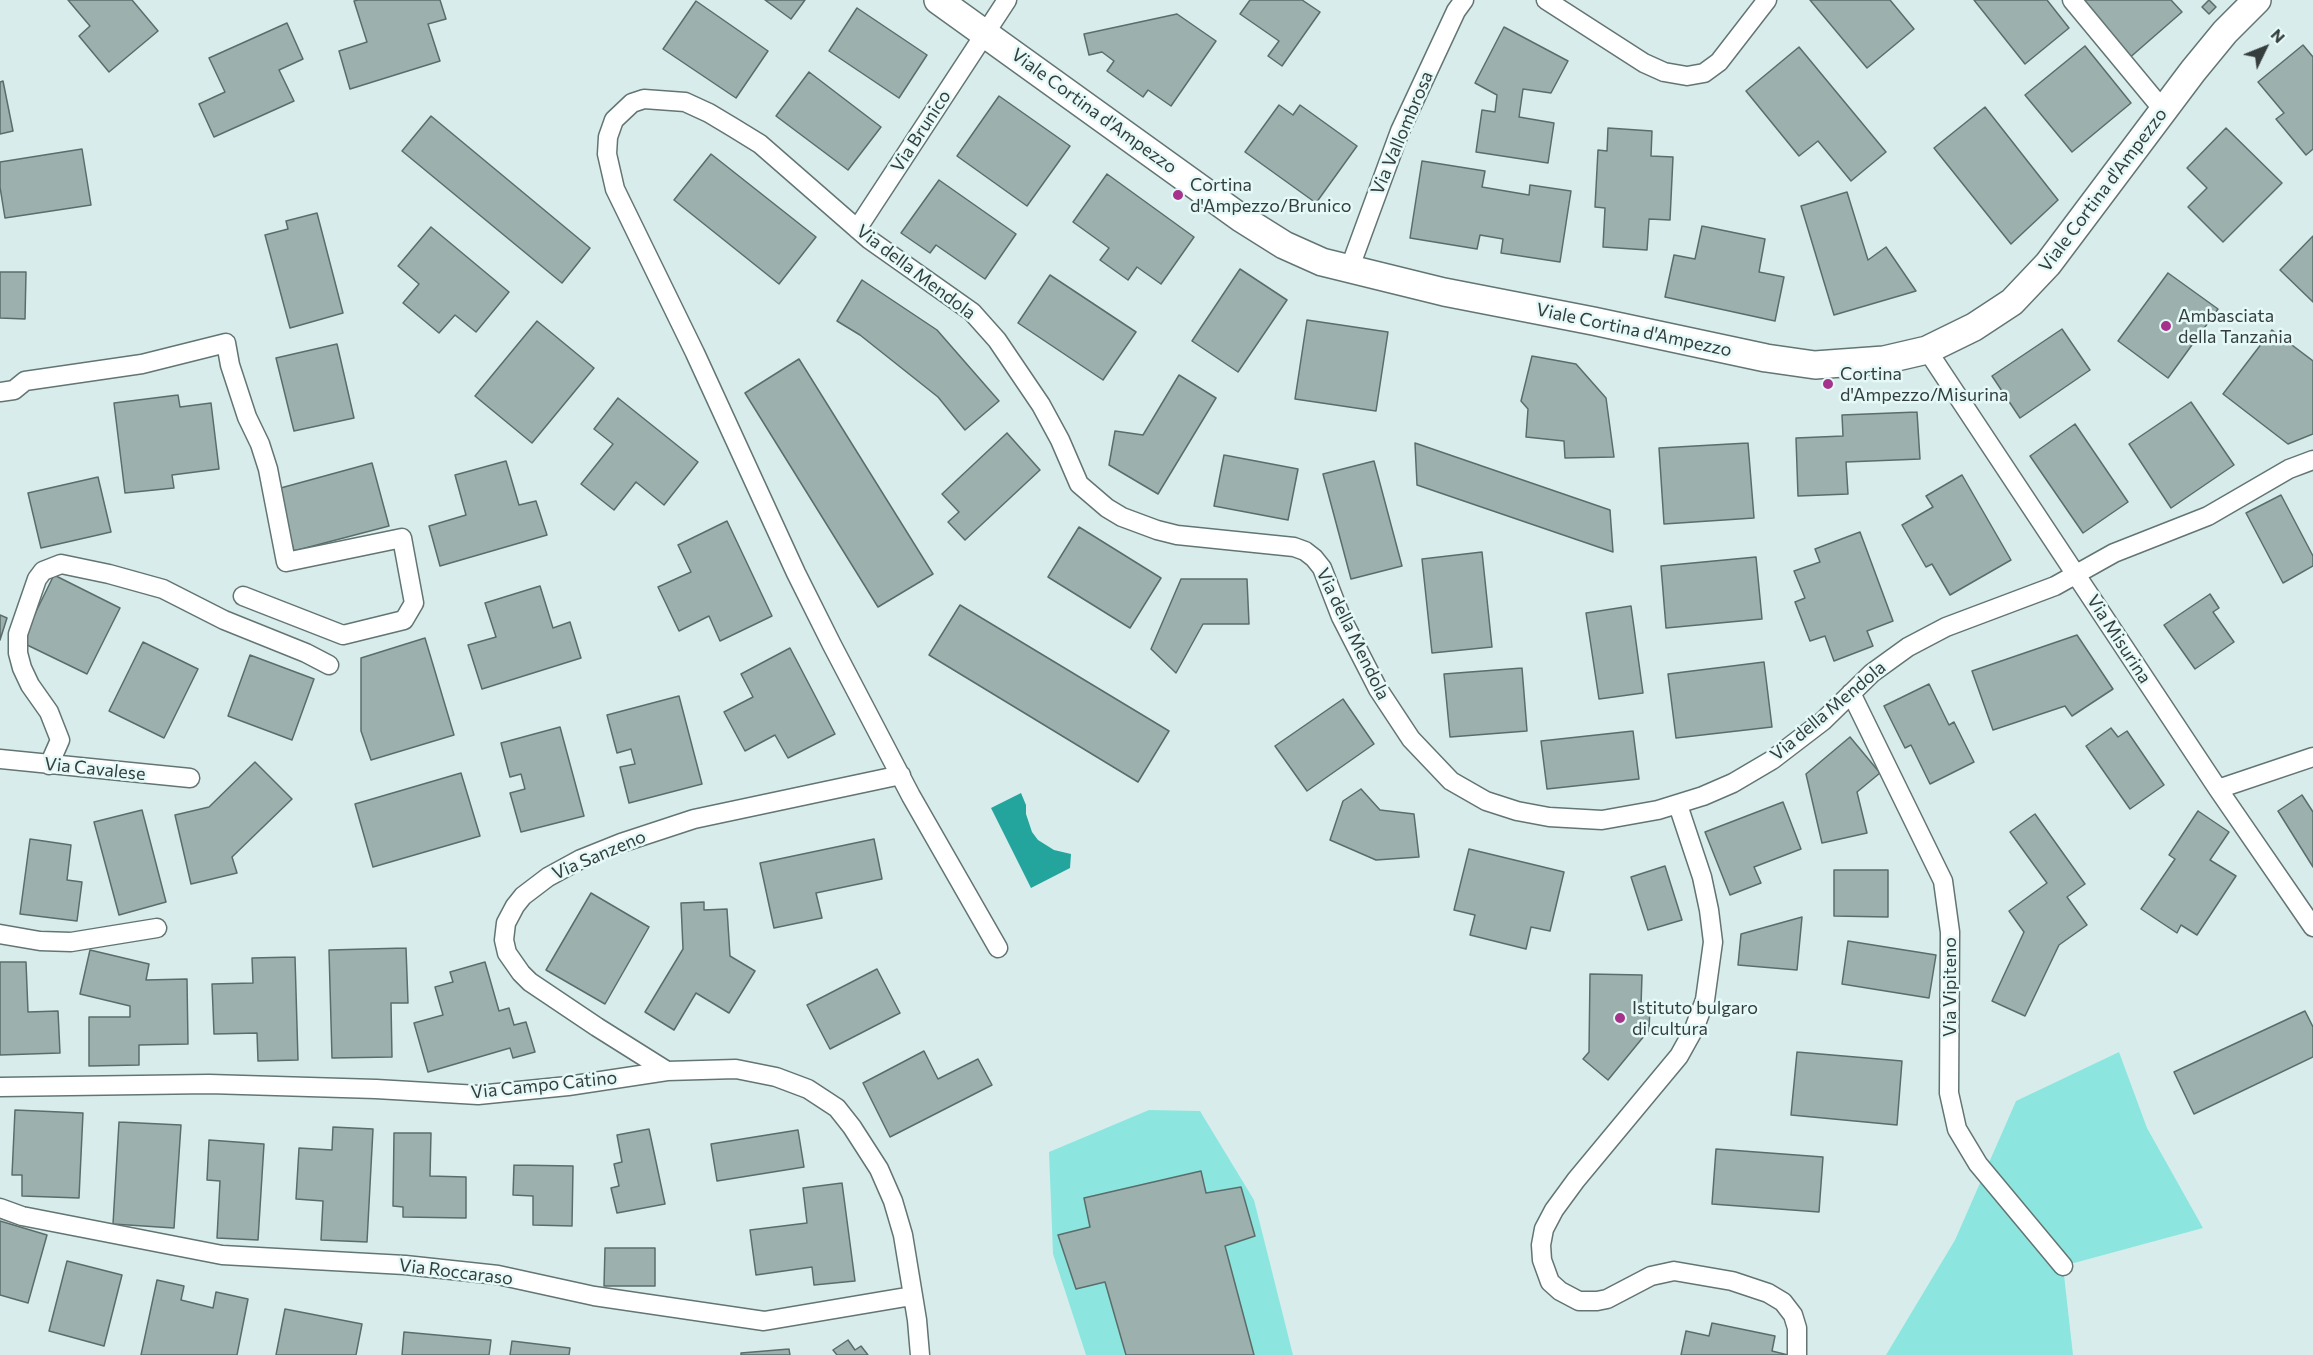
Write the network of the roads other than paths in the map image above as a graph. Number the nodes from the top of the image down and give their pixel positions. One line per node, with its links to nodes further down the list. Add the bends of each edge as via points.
1 (938, 0): 8 (street, Viale Cortina d'Ampezzo)
2 (1007, 0): 8 (street, Via Brunico)
3 (1464, 0): 11 (street, Via Vallombrosa, via 1400,131)
4 (1546, 0): 5 (street, via 1644,63 1687,76 1704,73 1719,62)
5 (1767, 0)
6 (2072, 0): 9 (street)
7 (2257, 0): 9 (street, Viale Cortina d'Ampezzo, via 2225,32)
8 (985, 33): 10 (street, Via Brunico); 11 (street, Viale Cortina d'Ampezzo, via 1256,228 1297,251)
9 (2164, 111): 12 (street, Viale Cortina d'Ampezzo, via 2026,289 1987,319)
10 (857, 229): 22 (street, Via della Mendola, via 760,144 685,102 644,99 632,103 614,120 607,154 615,189 796,573); 25 (street, Via della Mendola, via 983,323 1041,405 1079,484 1107,508 1157,530 1294,547 1314,558 1377,689 1411,739 1451,781 1486,801 1549,817 1602,820)
11 (1349, 270): 12 (street, Viale Cortina d'Ampezzo, via 1784,362 1815,365 1872,361)
12 (1927, 350): 15 (street, Via Misurina)
13 (0, 392): 16 (street, via 14,390 25,381 142,364 226,344 243,407 268,469 286,562 402,538 414,603 404,620 343,635)
14 (2313, 460): 15 (street, Via della Mendola, via 2289,469 2208,516 2114,553)
15 (2076, 575): 18 (street, Via della Mendola, via 1946,627 1908,647); 24 (street, Via Misurina)
16 (243, 596)
17 (328, 665): 21 (street, via 164,589 61,564 43,571 37,579 18,634 22,668 49,712 60,740)
18 (1851, 693): 25 (street, Via della Mendola, via 1823,721 1772,760 1733,783); 33 (street, Via Vipiteno, via 1943,881 1950,932 1949,1093 1958,1129 1978,1164)
19 (2313, 757): 24 (street)
20 (0, 759): 21 (street, Via Cavalese)
21 (49, 765): 23 (street, Via Cavalese)
22 (901, 776): 29 (street, Via della Mendola); 30 (street, Via Sanzeno, via 694,819 632,839 548,877 515,906 506,923 504,940 507,953 521,973)
23 (190, 778)
24 (2218, 789): 26 (street, Via Misurina)
25 (1678, 805): 36 (street, via 1709,910 1713,942 1705,1000 1679,1056 1554,1210 1544,1229 1542,1260 1550,1282 1579,1300 1607,1299 1651,1276 1674,1271 1732,1281 1768,1293 1783,1302 1793,1315)
26 (2313, 927)
27 (157, 928): 28 (street, via 71,942)
28 (0, 934)
29 (998, 948)
30 (667, 1071): 31 (street, Via Campo Catino, via 478,1095 208,1084); 34 (street, Via Campo Catino, via 755,1072 808,1089 837,1108 869,1153 893,1201 903,1235)
31 (0, 1087)
32 (0, 1208): 34 (street, Via Roccaraso, via 22,1216 222,1255 405,1265 498,1275 594,1296 764,1321)
33 (2063, 1266)
34 (912, 1296): 35 (street, Via Campo Catino)
35 (920, 1355)
36 (1797, 1355)

